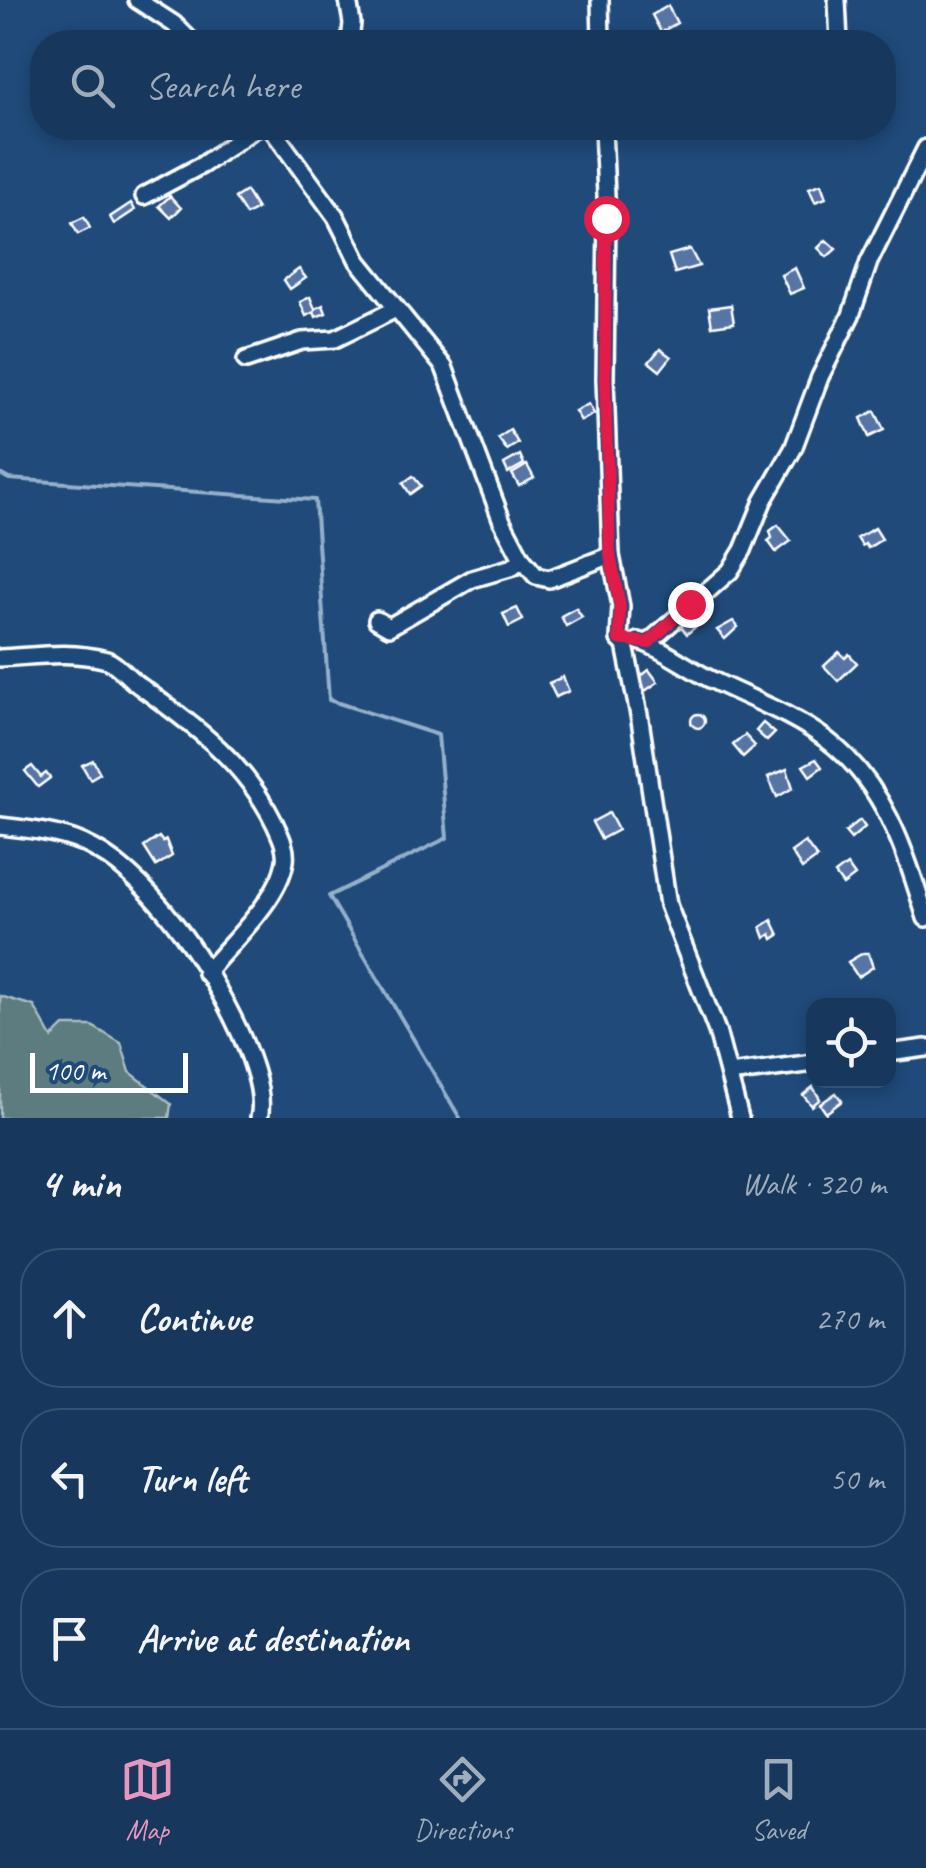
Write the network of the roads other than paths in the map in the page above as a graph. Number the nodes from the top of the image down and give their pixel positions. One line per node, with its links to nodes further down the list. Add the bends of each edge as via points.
1 (137, 0): 5 (street)
2 (348, 0): 6 (street)
3 (600, 0): 7 (street)
4 (837, 0): 8 (street)
5 (180, 30)
6 (351, 30)
7 (601, 30)
8 (838, 30)
9 (238, 140): 13 (street)
10 (285, 140): 14 (street, via 358,260)
11 (603, 140): 16 (street)
12 (926, 148): 20 (street, via 743,550 730,571)
13 (144, 196)
14 (396, 308): 15 (street, via 335,338 302,341); 17 (street, via 444,367)
15 (246, 360)
16 (610, 554): 17 (street, via 548,578 536,576); 19 (street)
17 (522, 559): 18 (street, via 389,626)
18 (377, 620)
19 (619, 639): 20 (street); 28 (street, via 640,720 668,905)
20 (648, 643): 23 (street, via 778,711 845,755 886,807)
21 (0, 658): 24 (street, via 58,652 110,661 230,758 260,793 282,838 284,864 259,911)
22 (0, 826): 24 (street, via 84,844 115,864 178,926)
23 (926, 918)
24 (206, 974): 29 (street, via 256,1067)
25 (926, 1048): 26 (street)
26 (896, 1052)
27 (806, 1063): 28 (street)
28 (729, 1074): 30 (street)
29 (259, 1118)
30 (740, 1118)

